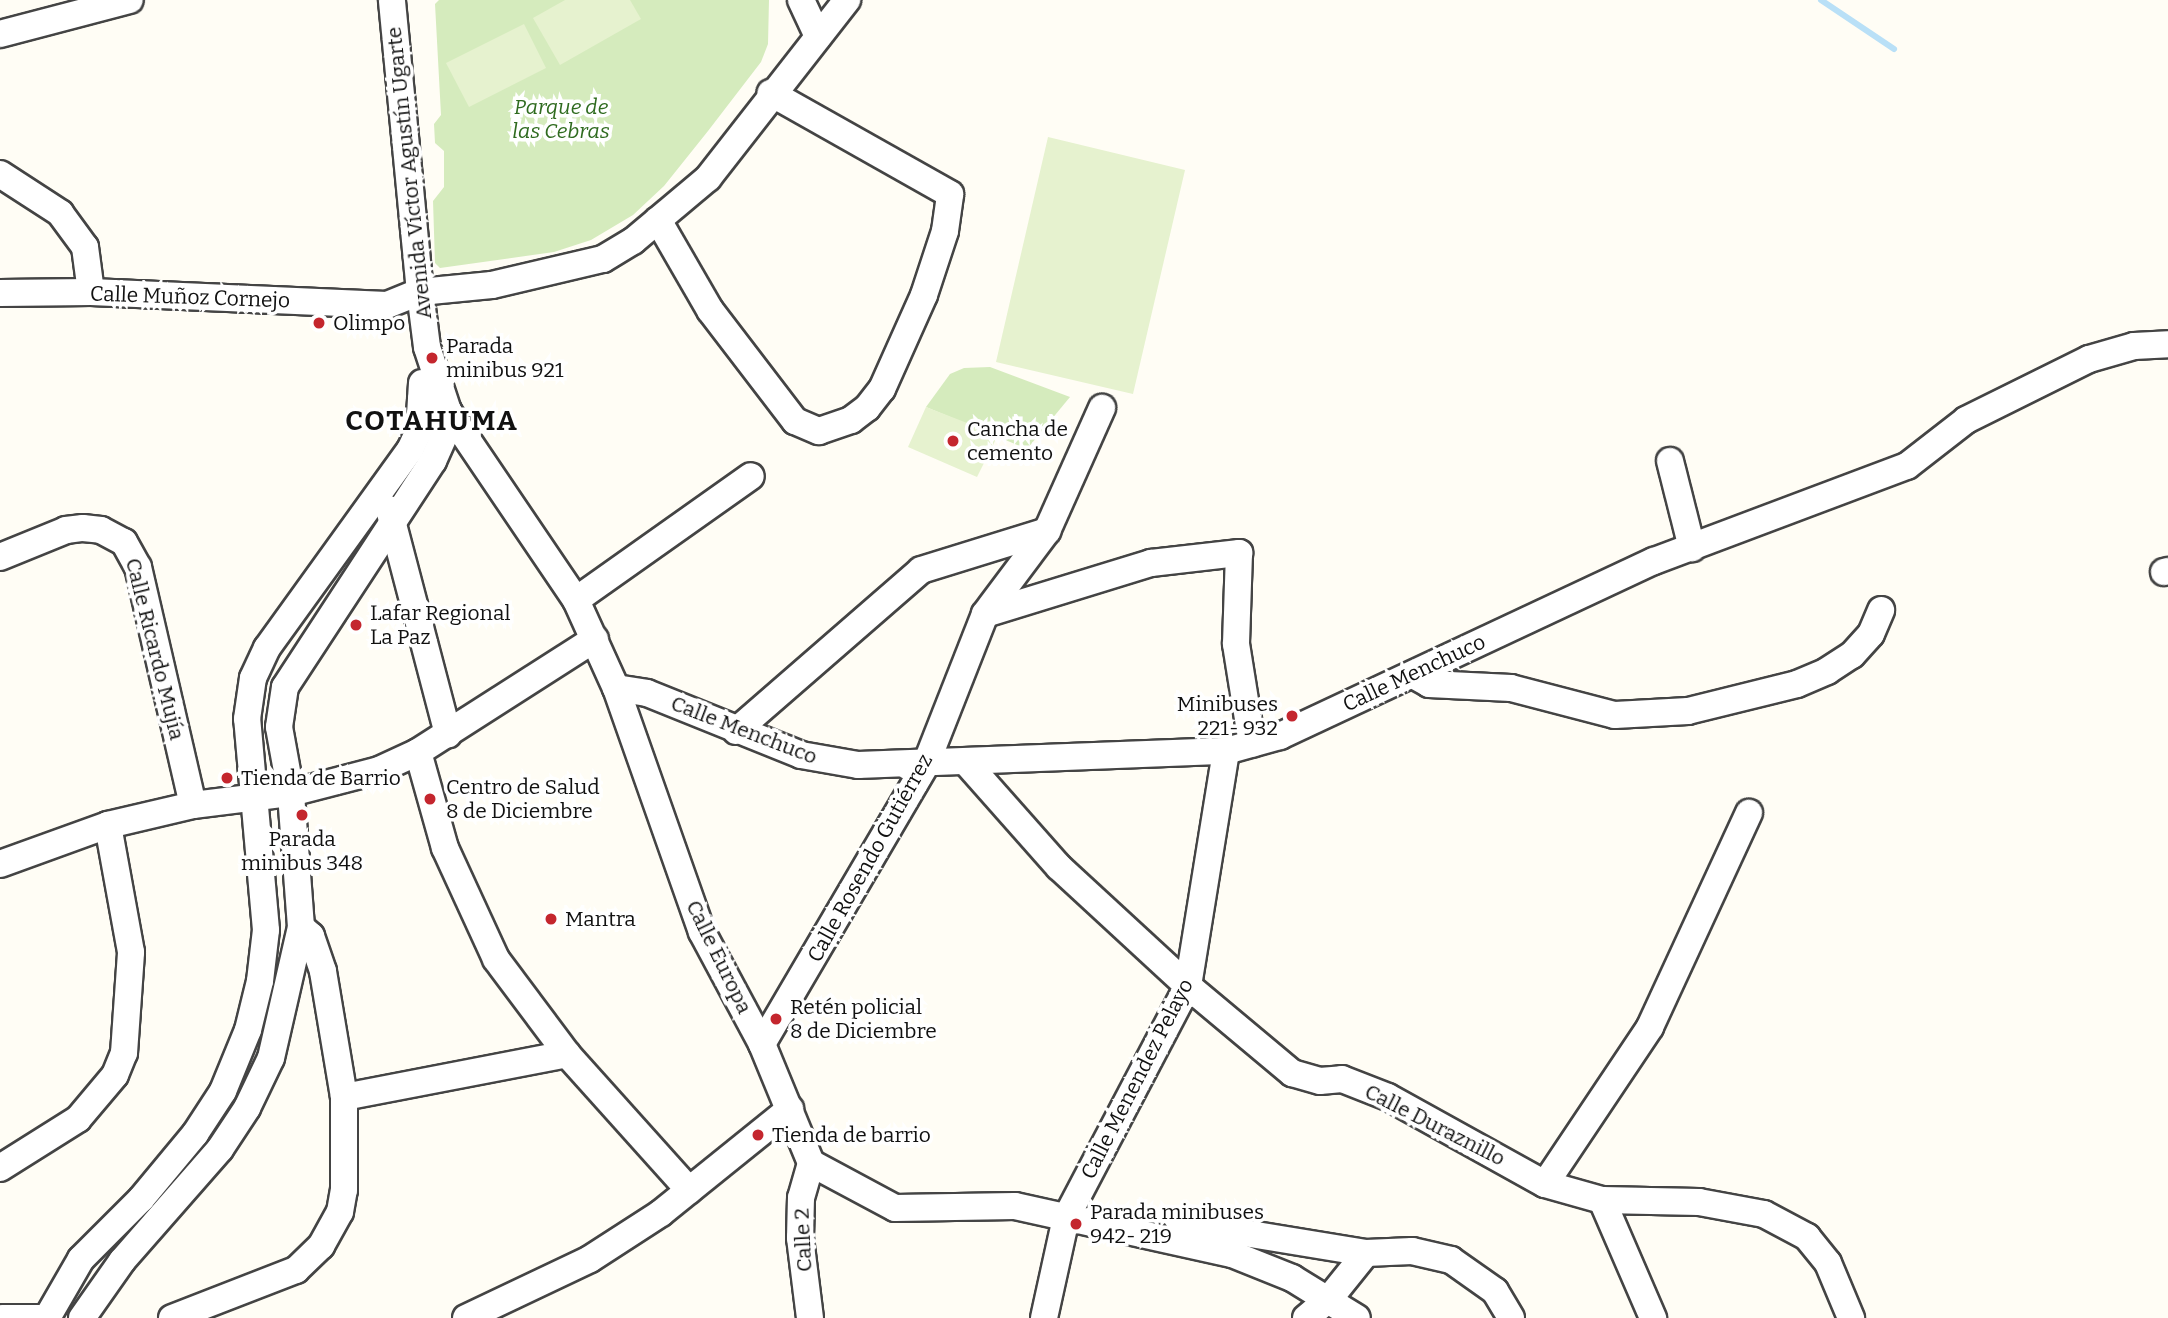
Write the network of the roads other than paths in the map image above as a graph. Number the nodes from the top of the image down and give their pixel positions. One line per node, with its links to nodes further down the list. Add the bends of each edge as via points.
1 (130, 0): 5 (street)
2 (392, 0): 11 (street, Avenida Víctor Agustín Ugarte)
3 (801, 0): 6 (street)
4 (846, 0): 6 (street, Calle Muñoz Cornejo)
5 (0, 34)
6 (818, 36): 7 (street, Calle Muñoz Cornejo)
7 (772, 93): 9 (street, Calle Muñoz Cornejo, via 708,178); 9 (street, via 950,194 945,231 924,295 888,377 867,408 851,420 819,431 794,421 710,310)
8 (0, 174): 10 (street, via 60,213 85,247)
9 (658, 220): 11 (street, Calle Muñoz Cornejo, via 603,259 560,272)
10 (91, 292): 11 (street, Calle Muñoz Cornejo, via 387,305); 12 (street, Calle Muñoz Cornejo)
11 (419, 292): 14 (street, Avenida Víctor Agustín Ugarte)
12 (0, 293)
13 (2168, 344): 26 (street, Calle Menchuco, via 2134,346 2089,359 1966,420 1907,466)
14 (427, 346): 15 (street, Avenida Víctor Agustín Ugarte); 17 (street, Avenida Víctor Agustín Ugarte)
15 (421, 399): 17 (street); 18 (street, Avenida Víctor Agustín Ugarte)
16 (1102, 408): 25 (street, Calle Rosendo Gutiérrez)
17 (448, 411): 19 (street, Avenida Víctor Agustín Ugarte); 21 (street, Calle Europa)
18 (419, 431): 19 (street, Calle Europa); 23 (street, Avenida Víctor Agustín Ugarte)
19 (443, 444): 21 (street, Calle Europa); 24 (street, Avenida Víctor Agustín Ugarte)
20 (1670, 461): 26 (street)
21 (491, 474): 28 (street, Calle Europa)
22 (751, 476): 28 (street)
23 (383, 489): 24 (street); 42 (street, Avenida Víctor Agustín Ugarte, via 267,648 253,678 247,719)
24 (392, 519): 35 (street); 41 (street, Avenida Víctor Agustín Ugarte, via 285,687 279,727)
25 (1047, 531): 30 (street, Calle Rosendo Gutiérrez); 34 (street, via 921,570)
26 (1692, 548): 32 (street, Calle Menchuco, via 1583,591)
27 (0, 556): 43 (street, Calle Ricardo Mujía, via 74,529 101,530 124,542 138,567)
28 (576, 600): 31 (street, Calle Europa)
29 (1881, 610): 32 (street, via 1871,634 1852,655 1827,671 1797,684 1688,711 1615,715 1511,688 1429,684)
30 (985, 614): 36 (street, via 1151,563 1239,553 1236,644); 40 (street, Calle Rosendo Gutiérrez)
31 (595, 639): 33 (street, Calle Europa); 35 (street)
32 (1413, 675): 36 (street, Calle Menchuco, via 1280,736)
33 (616, 688): 34 (street, Calle Menchuco, via 647,692); 49 (street, Calle Europa, via 702,932)
34 (736, 731): 40 (street, Calle Menchuco, via 826,761)
35 (448, 734): 38 (street)
36 (1252, 744): 37 (street, Calle Menchuco)
37 (1226, 751): 39 (street, Calle Menchuco); 48 (street, Calle Menendez Pelayo)
38 (418, 752): 41 (street, via 379,770); 50 (street, via 445,848 496,959)
39 (966, 762): 40 (street, Calle Menchuco); 48 (street, Calle Duraznillo, via 1059,867)
40 (926, 764): 49 (street, Calle Rosendo Gutiérrez)
41 (291, 793): 42 (street); 47 (street, Avenida Víctor Agustín Ugarte)
42 (256, 798): 43 (street); 64 (street, Avenida Víctor Agustín Ugarte, via 266,930 260,981 238,1055 223,1091 195,1134 141,1199 81,1259)
43 (193, 805): 45 (street)
44 (1749, 813): 55 (street, via 1650,1027)
45 (108, 825): 46 (street); 54 (street, via 131,953 124,1053 115,1075 78,1119)
46 (0, 864)
47 (301, 927): 51 (street, via 311,936 323,971); 65 (street, Avenida Víctor Agustín Ugarte, via 284,1014 247,1108 191,1187 122,1261)
48 (1188, 986): 55 (street, Calle Duraznillo, via 1292,1073 1320,1081 1342,1079 1388,1097); 58 (street, Calle Menendez Pelayo)
49 (762, 1044): 52 (street, Calle Europa)
50 (567, 1054): 51 (street); 56 (street)
51 (344, 1097): 66 (street, via 344,1190 340,1212 321,1246 283,1278)
52 (790, 1109): 53 (street, Calle Europa); 56 (street)
53 (811, 1163): 58 (street, via 895,1209 1015,1206); 68 (street, Calle 2, via 801,1198 800,1238)
54 (0, 1168)
55 (1545, 1184): 57 (street, Calle Duraznillo)
56 (689, 1190): 67 (street, via 562,1275)
57 (1602, 1200): 73 (street); 74 (street, Calle Duraznillo, via 1712,1204 1764,1214 1807,1237 1828,1264)
58 (1066, 1218): 59 (street); 69 (street, Calle Menendez Pelayo)
59 (1165, 1237): 60 (street, via 1205,1229 1231,1231); 61 (street, via 1260,1264)
60 (1366, 1253): 61 (street); 72 (street, via 1412,1251 1451,1260 1495,1291)
61 (1329, 1299): 70 (street); 71 (street)
62 (2, 1318): 63 (street)
63 (39, 1318)
64 (47, 1318)
65 (82, 1318)
66 (172, 1318)
67 (467, 1318)
68 (810, 1318)
69 (1044, 1318)
70 (1306, 1318)
71 (1357, 1318)
72 (1511, 1318)
73 (1653, 1318)
74 (1851, 1318)

